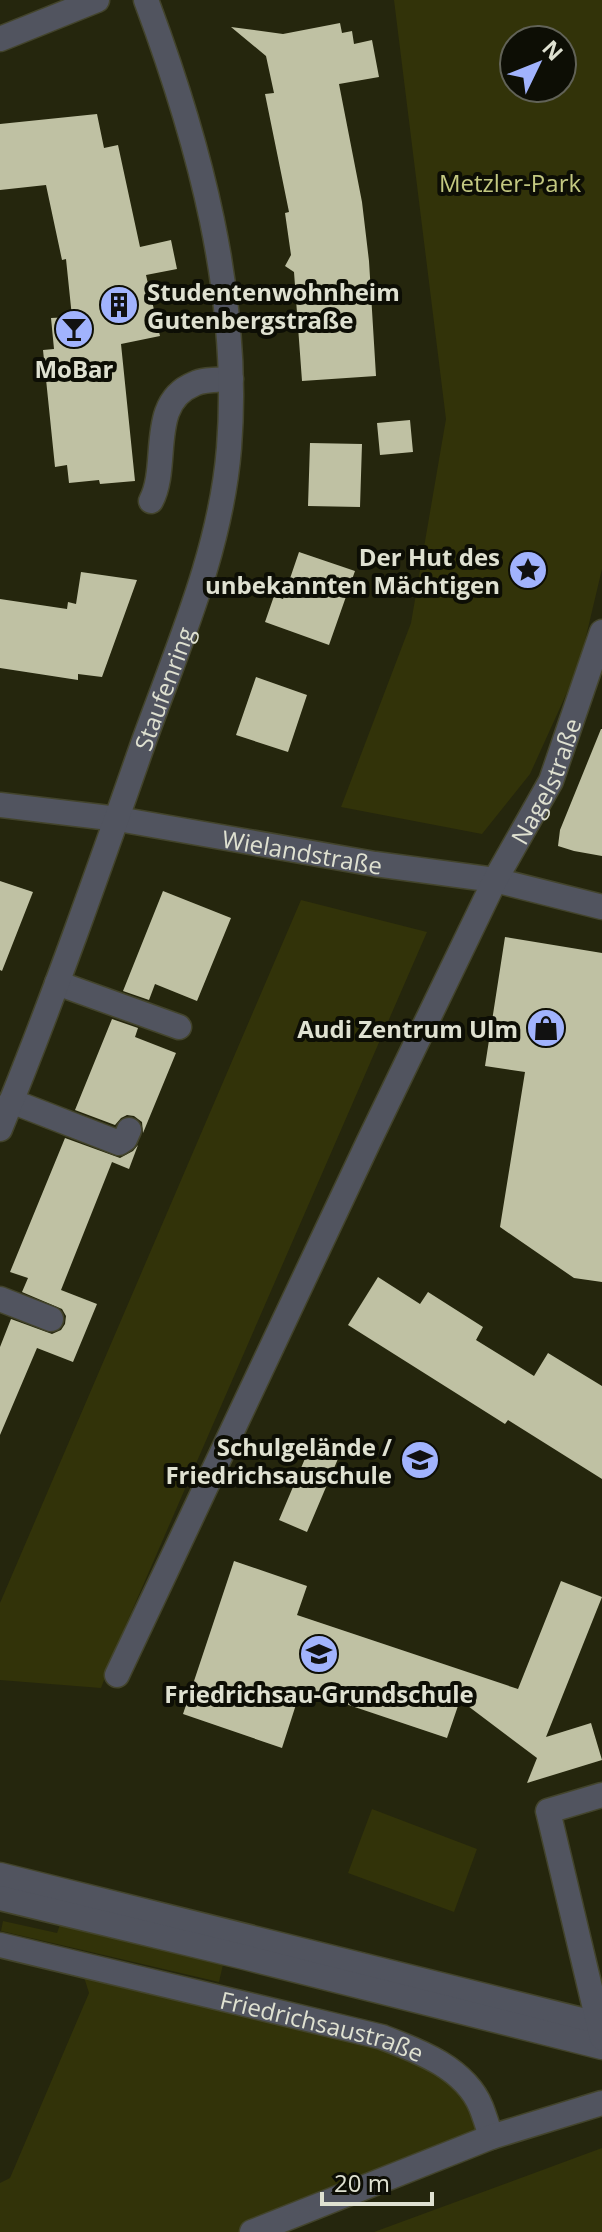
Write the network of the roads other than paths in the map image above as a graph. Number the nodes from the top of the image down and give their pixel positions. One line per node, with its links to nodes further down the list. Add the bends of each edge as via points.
1 (97, 0): 3 (street)
2 (146, 0): 4 (street, Staufenring, via 202,174)
3 (0, 39)
4 (231, 379): 5 (street, via 195,383 172,400 163,422 158,482); 8 (street, Staufenring, via 229,450 217,525)
5 (151, 501)
6 (602, 632): 9 (street, Nagelstraße, via 551,781)
7 (0, 805): 8 (street, Wielandstraße)
8 (118, 819): 9 (street, Wielandstraße); 11 (street, Staufenring)
9 (495, 880): 10 (street, Wielandstraße); 18 (street, Nagelstraße)
10 (602, 907)
11 (57, 983): 12 (street); 13 (street, Staufenring)
12 (179, 1027)
13 (11, 1101): 14 (street, Staufenring); 15 (street, via 119,1143)
14 (0, 1129)
15 (129, 1130)
16 (0, 1299): 17 (street)
17 (51, 1319)
18 (117, 1675)
19 (602, 1795): 23 (street, via 548,1811)
20 (0, 1875): 23 (street)
21 (0, 1898): 23 (street)
22 (0, 1945): 25 (street, Friedrichsaustraße, via 409,2047 433,2058 468,2087)
23 (601, 2034)
24 (602, 2103): 25 (street)
25 (491, 2137): 26 (street)
26 (252, 2232)

